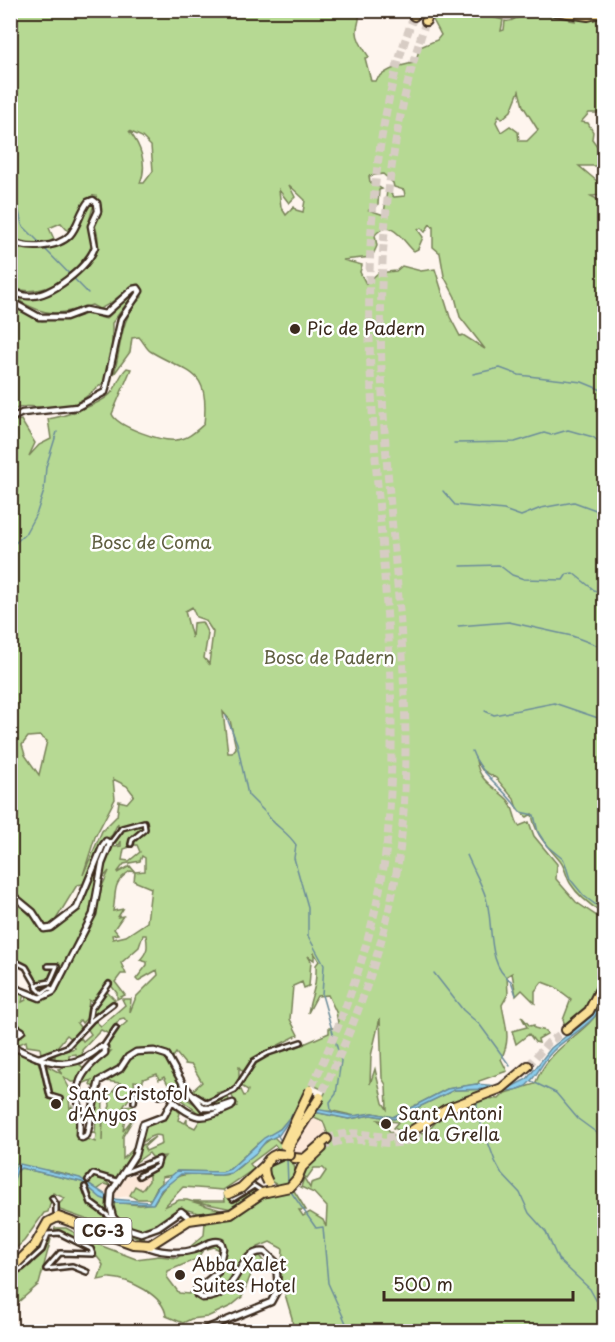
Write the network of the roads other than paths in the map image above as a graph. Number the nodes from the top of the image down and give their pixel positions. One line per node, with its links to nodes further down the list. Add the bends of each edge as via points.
1 (486, 10): 5 (highway)
2 (496, 10): 5 (highway)
3 (546, 10): 4 (highway, via 588,16); 5 (highway)
4 (604, 12)
5 (507, 13)
6 (10, 241): 7 (main road, via 43,246 67,238 86,204 97,201 98,211 91,226 94,250 72,275 52,290 33,296)
7 (10, 291)
8 (10, 301): 9 (main road, via 39,317 66,317 85,310 103,315 133,289 139,289 139,295 121,319 105,392 76,407)
9 (10, 419)
10 (110, 844): 11 (street, via 122,828 144,822 145,829); 12 (main road, via 103,845 76,908 47,930); 19 (main road, via 102,864 93,914)
11 (131, 844)
12 (10, 893)
13 (10, 959): 18 (street, via 26,966)
14 (48, 966): 18 (street, via 57,966 51,980)
15 (604, 983): 24 (highway, via 587,1013)
16 (109, 984): 22 (street, via 91,1009)
17 (10, 986): 19 (main road, via 40,998 50,996)
18 (37, 986): 19 (street, via 42,993 49,988)
19 (54, 990)
20 (113, 1004): 22 (street)
21 (10, 1024): 25 (main road, via 21,1032)
22 (89, 1024): 29 (street, via 67,1047)
23 (116, 1028): 28 (street)
24 (566, 1030)
25 (10, 1032)
26 (301, 1042): 32 (street, via 254,1061 237,1089 221,1098 207,1102)
27 (10, 1046): 29 (main road)
28 (103, 1047): 29 (main road, via 86,1059 53,1064); 32 (main road, via 105,1053 78,1083 81,1138 87,1135 99,1081 120,1069 128,1056 136,1052 167,1055)
29 (39, 1060): 34 (street, via 50,1096)
30 (528, 1066): 37 (highway, via 496,1090)
31 (311, 1088): 43 (highway, bridge)
32 (190, 1094): 36 (main road, via 205,1108 231,1102 233,1105 201,1118)
33 (322, 1094): 44 (highway, bridge, via 291,1142 288,1150)
34 (60, 1099)
35 (134, 1102): 36 (street, via 135,1094 151,1090 159,1096 170,1094)
36 (174, 1102): 50 (main road, via 164,1116 143,1124 135,1155)
37 (436, 1115): 38 (highway); 39 (highway)
38 (408, 1133)
39 (420, 1133)
40 (327, 1139): 44 (highway, via 304,1159)
41 (278, 1141): 51 (street, bridge, via 284,1142 290,1154 272,1161 229,1194 235,1198 255,1186)
42 (322, 1148): 46 (highway, via 304,1163)
43 (279, 1153): 44 (highway, bridge); 45 (highway, bridge)
44 (292, 1157): 46 (highway)
45 (264, 1166): 48 (highway, bridge); 51 (highway, bridge)
46 (299, 1173): 51 (highway, via 296,1187)
47 (139, 1176): 50 (street, via 160,1162 156,1158 134,1167)
48 (253, 1177): 51 (highway, bridge, via 261,1174); 53 (highway, bridge)
49 (88, 1180): 50 (street, via 93,1174)
50 (117, 1180): 57 (main road, via 110,1198)
51 (264, 1186): 56 (highway, CG-3, via 230,1211)
52 (86, 1187): 57 (street, via 91,1203)
53 (228, 1194)
54 (52, 1198): 55 (street)
55 (56, 1215): 58 (highway, CG-3, via 45,1218); 59 (highway, CG-3); 59 (highway, CG-3, via 100,1233); 60 (highway, CG-3, via 35,1245)
56 (190, 1217): 57 (main road, via 179,1209 164,1223 139,1233); 59 (highway, CG-3)
57 (117, 1222)
58 (41, 1227): 60 (main road, CG-3, via 34,1242)
59 (154, 1245): 62 (main road, via 191,1251 213,1241 221,1242 218,1272 196,1290 202,1298 223,1293 243,1263 255,1253 270,1254 276,1262 278,1289 271,1302)
60 (13, 1265): 61 (street, via 22,1268 42,1250 48,1234 60,1233 91,1249 93,1254 63,1252 46,1269 68,1266)
61 (87, 1272)
62 (198, 1332)

